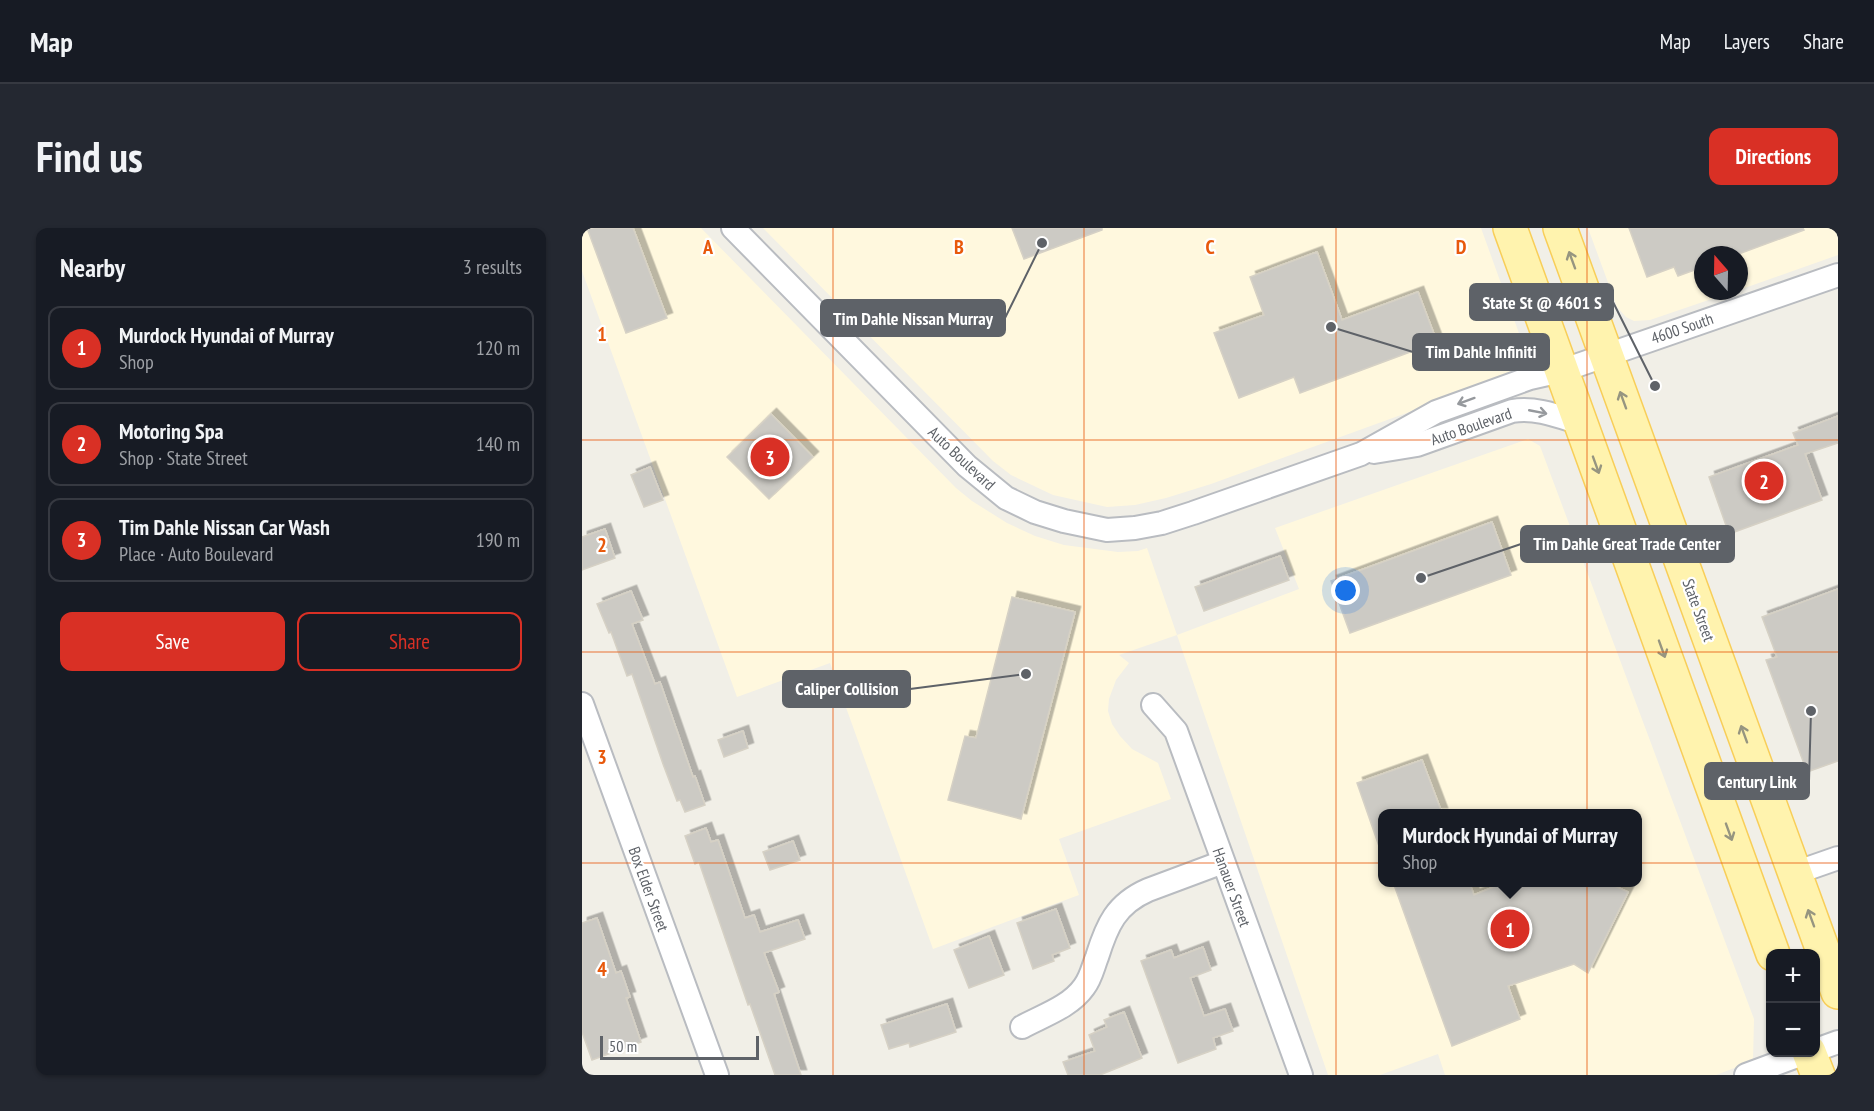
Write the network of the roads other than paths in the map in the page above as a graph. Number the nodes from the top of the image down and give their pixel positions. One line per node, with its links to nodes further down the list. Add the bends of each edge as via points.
1 (733, 228): 8 (street, Auto Boulevard, via 967,466 1006,498 1035,512 1107,530 1135,528 1193,513)
2 (1510, 228): 6 (main road)
3 (1560, 228): 5 (main road, State Street, one-way to 3)
4 (1838, 275): 5 (street, 4600 South)
5 (1606, 355): 6 (street, 4600 South); 13 (main road, State Street, one-way to 5)
6 (1562, 371): 7 (main road); 8 (street, Auto Boulevard, one-way to 8, via 1530,378 1436,412)
7 (1580, 423): 8 (street, Auto Boulevard, one-way to 7, via 1417,445 1524,409); 14 (main road, one-way to 14)
8 (1361, 454)
9 (582, 704): 21 (street, Box Elder Street)
10 (1153, 705): 12 (street, Hanauer Street, via 1176,731)
11 (1838, 858): 13 (street)
12 (1223, 862): 16 (street, via 1138,894 1125,904 1104,935 1085,987 1068,1003); 22 (street, Hanauer Street)
13 (1795, 873): 15 (main road, State Street, one-way to 13)
14 (1771, 949)
15 (1838, 993)
16 (1022, 1027)
17 (1838, 1042): 18 (street)
18 (1820, 1048)
19 (1798, 1057): 23 (street)
20 (1811, 1057): 24 (main road)
21 (717, 1075)
22 (1301, 1075)
23 (1746, 1075)
24 (1818, 1075)

